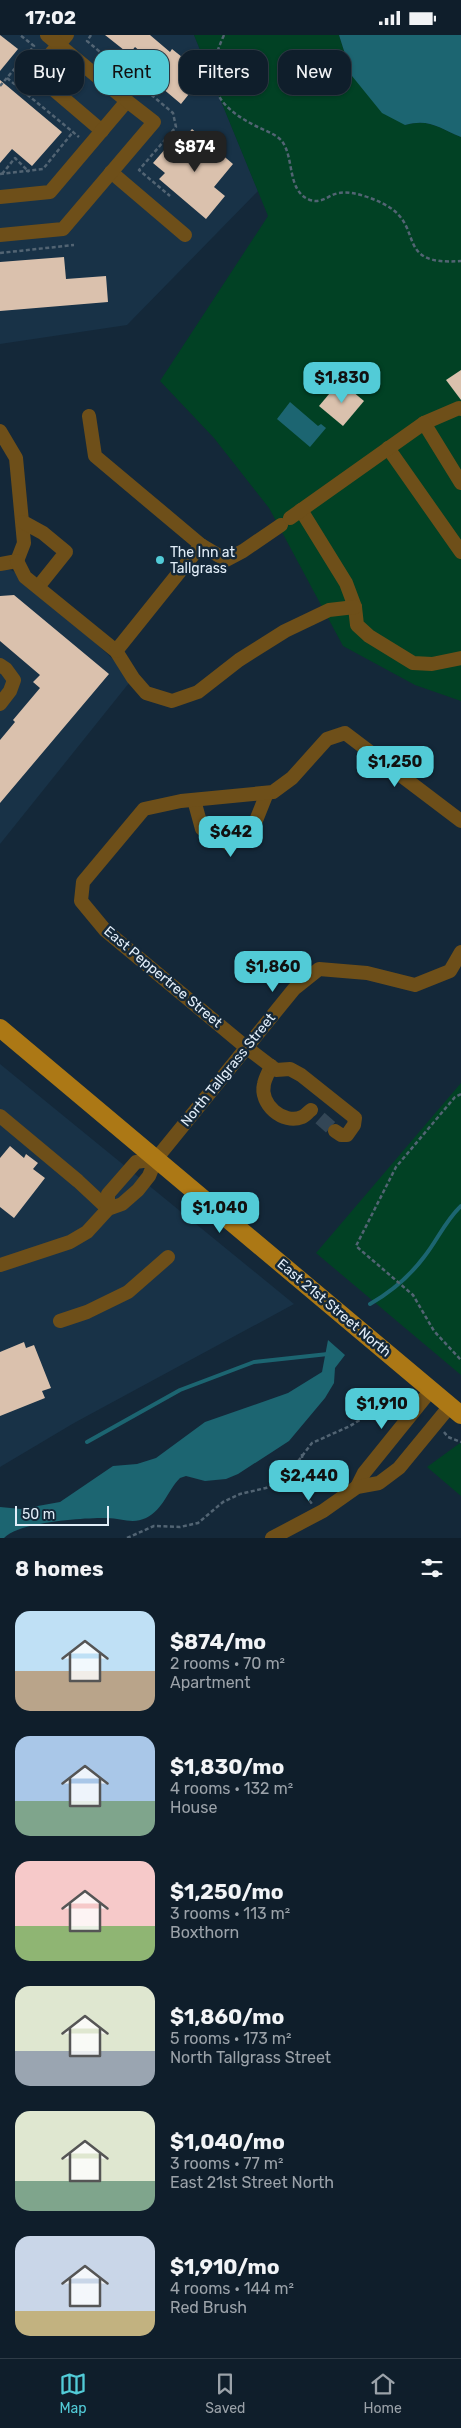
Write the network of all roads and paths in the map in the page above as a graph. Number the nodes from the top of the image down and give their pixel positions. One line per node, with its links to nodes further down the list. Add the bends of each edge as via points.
1 (20, 35): 5 (path, via 34,46)
2 (47, 35): 4 (street)
3 (224, 35): 19 (path, via 214,59 215,92 230,110 281,140 302,195 320,202 338,193 349,193 389,207 398,216 420,254 431,260)
4 (63, 40): 7 (street); 8 (street, via 34,73)
5 (7, 78): 6 (path); 9 (path)
6 (0, 86)
7 (127, 101): 8 (street); 12 (street, via 154,122)
8 (102, 131): 14 (street, via 50,192)
9 (73, 132): 10 (path); 11 (path, via 43,169)
10 (83, 141)
11 (29, 172): 13 (path); 13 (path, via 15,158)
12 (111, 173): 15 (street, via 63,229); 16 (street)
13 (1, 174)
14 (0, 197)
15 (0, 235)
16 (185, 235)
17 (74, 245): 18 (path)
18 (0, 253)
19 (461, 261)
20 (461, 409): 22 (street, via 458,407)
21 (89, 416): 28 (street, via 95,456)
22 (424, 423): 24 (street); 25 (street)
23 (0, 431): 27 (street, via 16,458)
24 (388, 449): 26 (street); 29 (street)
25 (459, 474)
26 (291, 518): 28 (street, via 226,560); 33 (street, via 346,583)
27 (23, 522): 30 (street, via 24,543); 32 (street, via 66,552)
28 (201, 545): 34 (street)
29 (461, 552)
30 (16, 561): 31 (street); 32 (street, via 26,577)
31 (0, 564)
32 (38, 587): 34 (street)
33 (355, 607): 34 (street, via 329,610 285,631 198,693 172,701 146,693); 35 (street, via 358,625 369,636 413,663 432,664)
34 (116, 651)
35 (461, 658)
36 (0, 665): 37 (street, via 14,680)
37 (0, 704)
38 (267, 793): 39 (street); 39 (street, via 254,823 229,844 202,829); 40 (street, via 274,792 292,778 327,739 345,733)
39 (194, 800): 43 (street, East Peppertree Street, via 144,809 83,882 81,901 105,930)
40 (461, 821)
41 (461, 952): 43 (street, North Tallgrass Street, via 450,971 415,985 367,973 319,969 294,989)
42 (0, 1029): 49 (main road, East 21st Street North)
43 (247, 1048): 44 (street, East Peppertree Street); 49 (street, North Tallgrass Street)
44 (271, 1066): 45 (street, via 276,1070 290,1069); 45 (street, via 263,1086 266,1103 277,1114 287,1118 316,1114)
45 (325, 1094): 48 (street, via 354,1118 354,1125 347,1135)
46 (461, 1094): 54 (path, via 396,1167 356,1245 413,1295 434,1331)
47 (0, 1116): 50 (street)
48 (335, 1131)
49 (156, 1159): 50 (street, North Tallgrass Street, via 138,1190 122,1204); 50 (street, via 136,1162 108,1194); 55 (main road, East 21st Street North)
50 (108, 1209): 52 (street, via 87,1232 70,1242)
51 (168, 1257): 53 (street, via 128,1292 95,1309)
52 (0, 1265)
53 (60, 1321)
54 (461, 1360)
55 (431, 1390): 57 (main road, East 21st Street North); 60 (street, via 364,1473)
56 (380, 1392): 58 (path, via 363,1418 312,1443)
57 (456, 1411): 60 (street, via 379,1483)
58 (302, 1454): 59 (path, via 286,1477); 61 (path)
59 (277, 1482): 61 (path); 63 (path, via 223,1502 198,1523 180,1527 154,1525)
60 (357, 1487): 62 (street)
61 (302, 1490): 62 (path)
62 (318, 1513): 64 (street)
63 (127, 1538)
64 (272, 1538)

